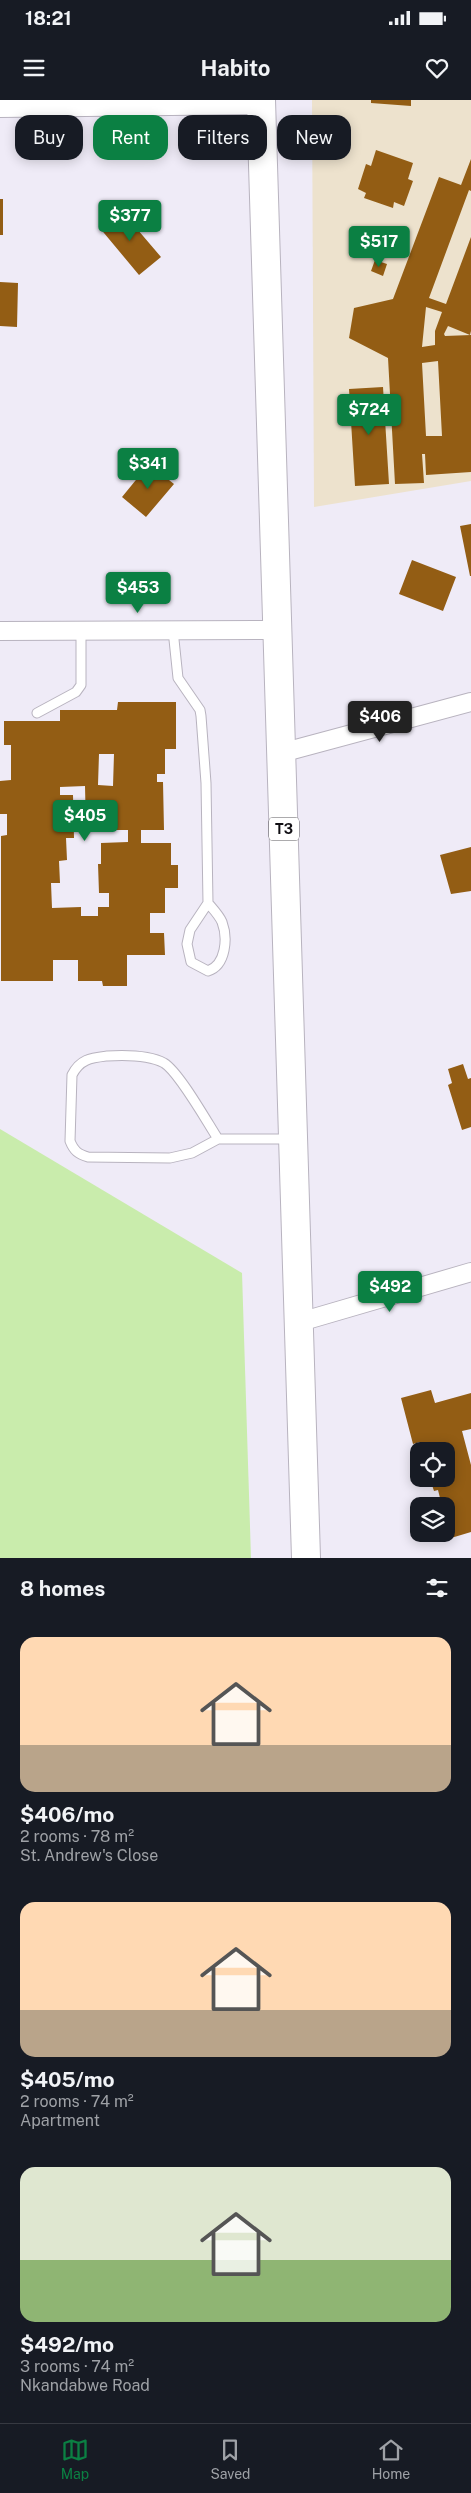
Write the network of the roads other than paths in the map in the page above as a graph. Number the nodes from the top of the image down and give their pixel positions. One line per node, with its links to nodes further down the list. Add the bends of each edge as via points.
1 (266, 106): 2 (street); 4 (highway, T3)
2 (0, 108)
3 (173, 630): 4 (street); 6 (street); 10 (lane, via 178,678 201,716)
4 (277, 630): 9 (highway, T3)
5 (0, 631): 6 (street)
6 (81, 631): 8 (lane, via 81,686 76,692)
7 (471, 702): 9 (street)
8 (36, 713)
9 (281, 754): 11 (highway, T3)
10 (208, 902): 10 (lane, via 190,930 187,944 191,962 208,971 221,962 224,937 222,922)
11 (294, 1138): 12 (lane); 14 (highway, T3)
12 (218, 1139): 12 (lane, via 173,1071 157,1060 120,1055 92,1057 77,1065 72,1074 70,1142 80,1155 170,1158 192,1152)
13 (471, 1272): 14 (street)
14 (300, 1322): 15 (highway, T3)
15 (306, 1558)

